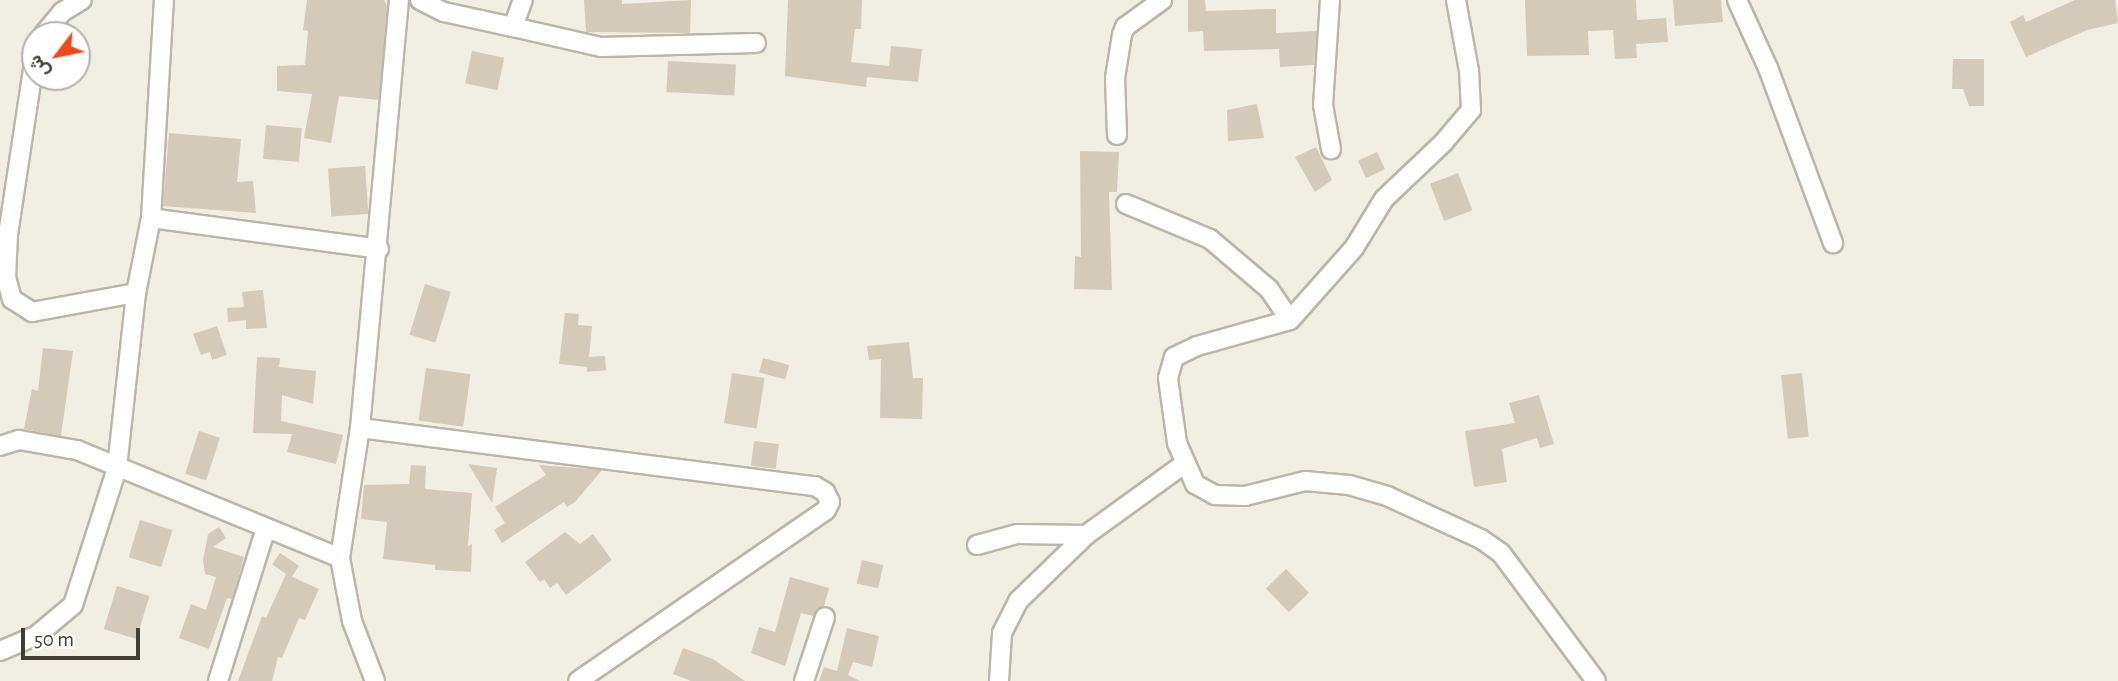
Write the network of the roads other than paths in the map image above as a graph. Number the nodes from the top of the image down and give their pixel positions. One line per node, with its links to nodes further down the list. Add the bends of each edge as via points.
1 (82, 0): 10 (street)
2 (164, 0): 17 (street)
3 (399, 0): 19 (street)
4 (420, 0): 11 (street, via 444,12)
5 (523, 0): 11 (street)
6 (1162, 0): 14 (street, via 1125,27 1122,35 1115,78)
7 (1330, 0): 15 (street, via 1322,105)
8 (1456, 0): 21 (street, via 1471,110 1384,199 1354,248)
9 (1737, 0): 18 (street, via 1773,81)
10 (55, 21)
11 (513, 27): 12 (street, via 601,47)
12 (756, 43)
13 (30, 91): 20 (street, via 8,235 6,277 12,299 32,312)
14 (1117, 135)
15 (1331, 149)
16 (1125, 204): 21 (street, via 1210,239 1269,289)
17 (152, 218): 19 (street); 20 (street)
18 (1833, 243)
19 (379, 248): 22 (street)
20 (136, 293): 25 (street)
21 (1290, 320): 24 (street, via 1174,357 1168,378)
22 (360, 428): 29 (street); 34 (street, via 801,484 825,492 830,502 826,510)
23 (0, 446): 25 (street, via 19,440 40,442 77,450)
24 (1184, 464): 27 (street); 37 (street, via 1195,484 1215,495 1245,496 1305,481 1349,485 1387,496 1481,539 1501,553)
25 (117, 468): 26 (street); 31 (street, via 74,605 36,636)
26 (265, 531): 29 (street); 32 (street)
27 (1086, 535): 28 (street, via 1017,534); 36 (street, via 1018,601 1007,619)
28 (977, 545)
29 (340, 558): 33 (street, via 352,621)
30 (825, 617): 35 (street)
31 (0, 650)
32 (218, 681)
33 (375, 681)
34 (578, 681)
35 (804, 681)
36 (999, 681)
37 (1597, 681)

